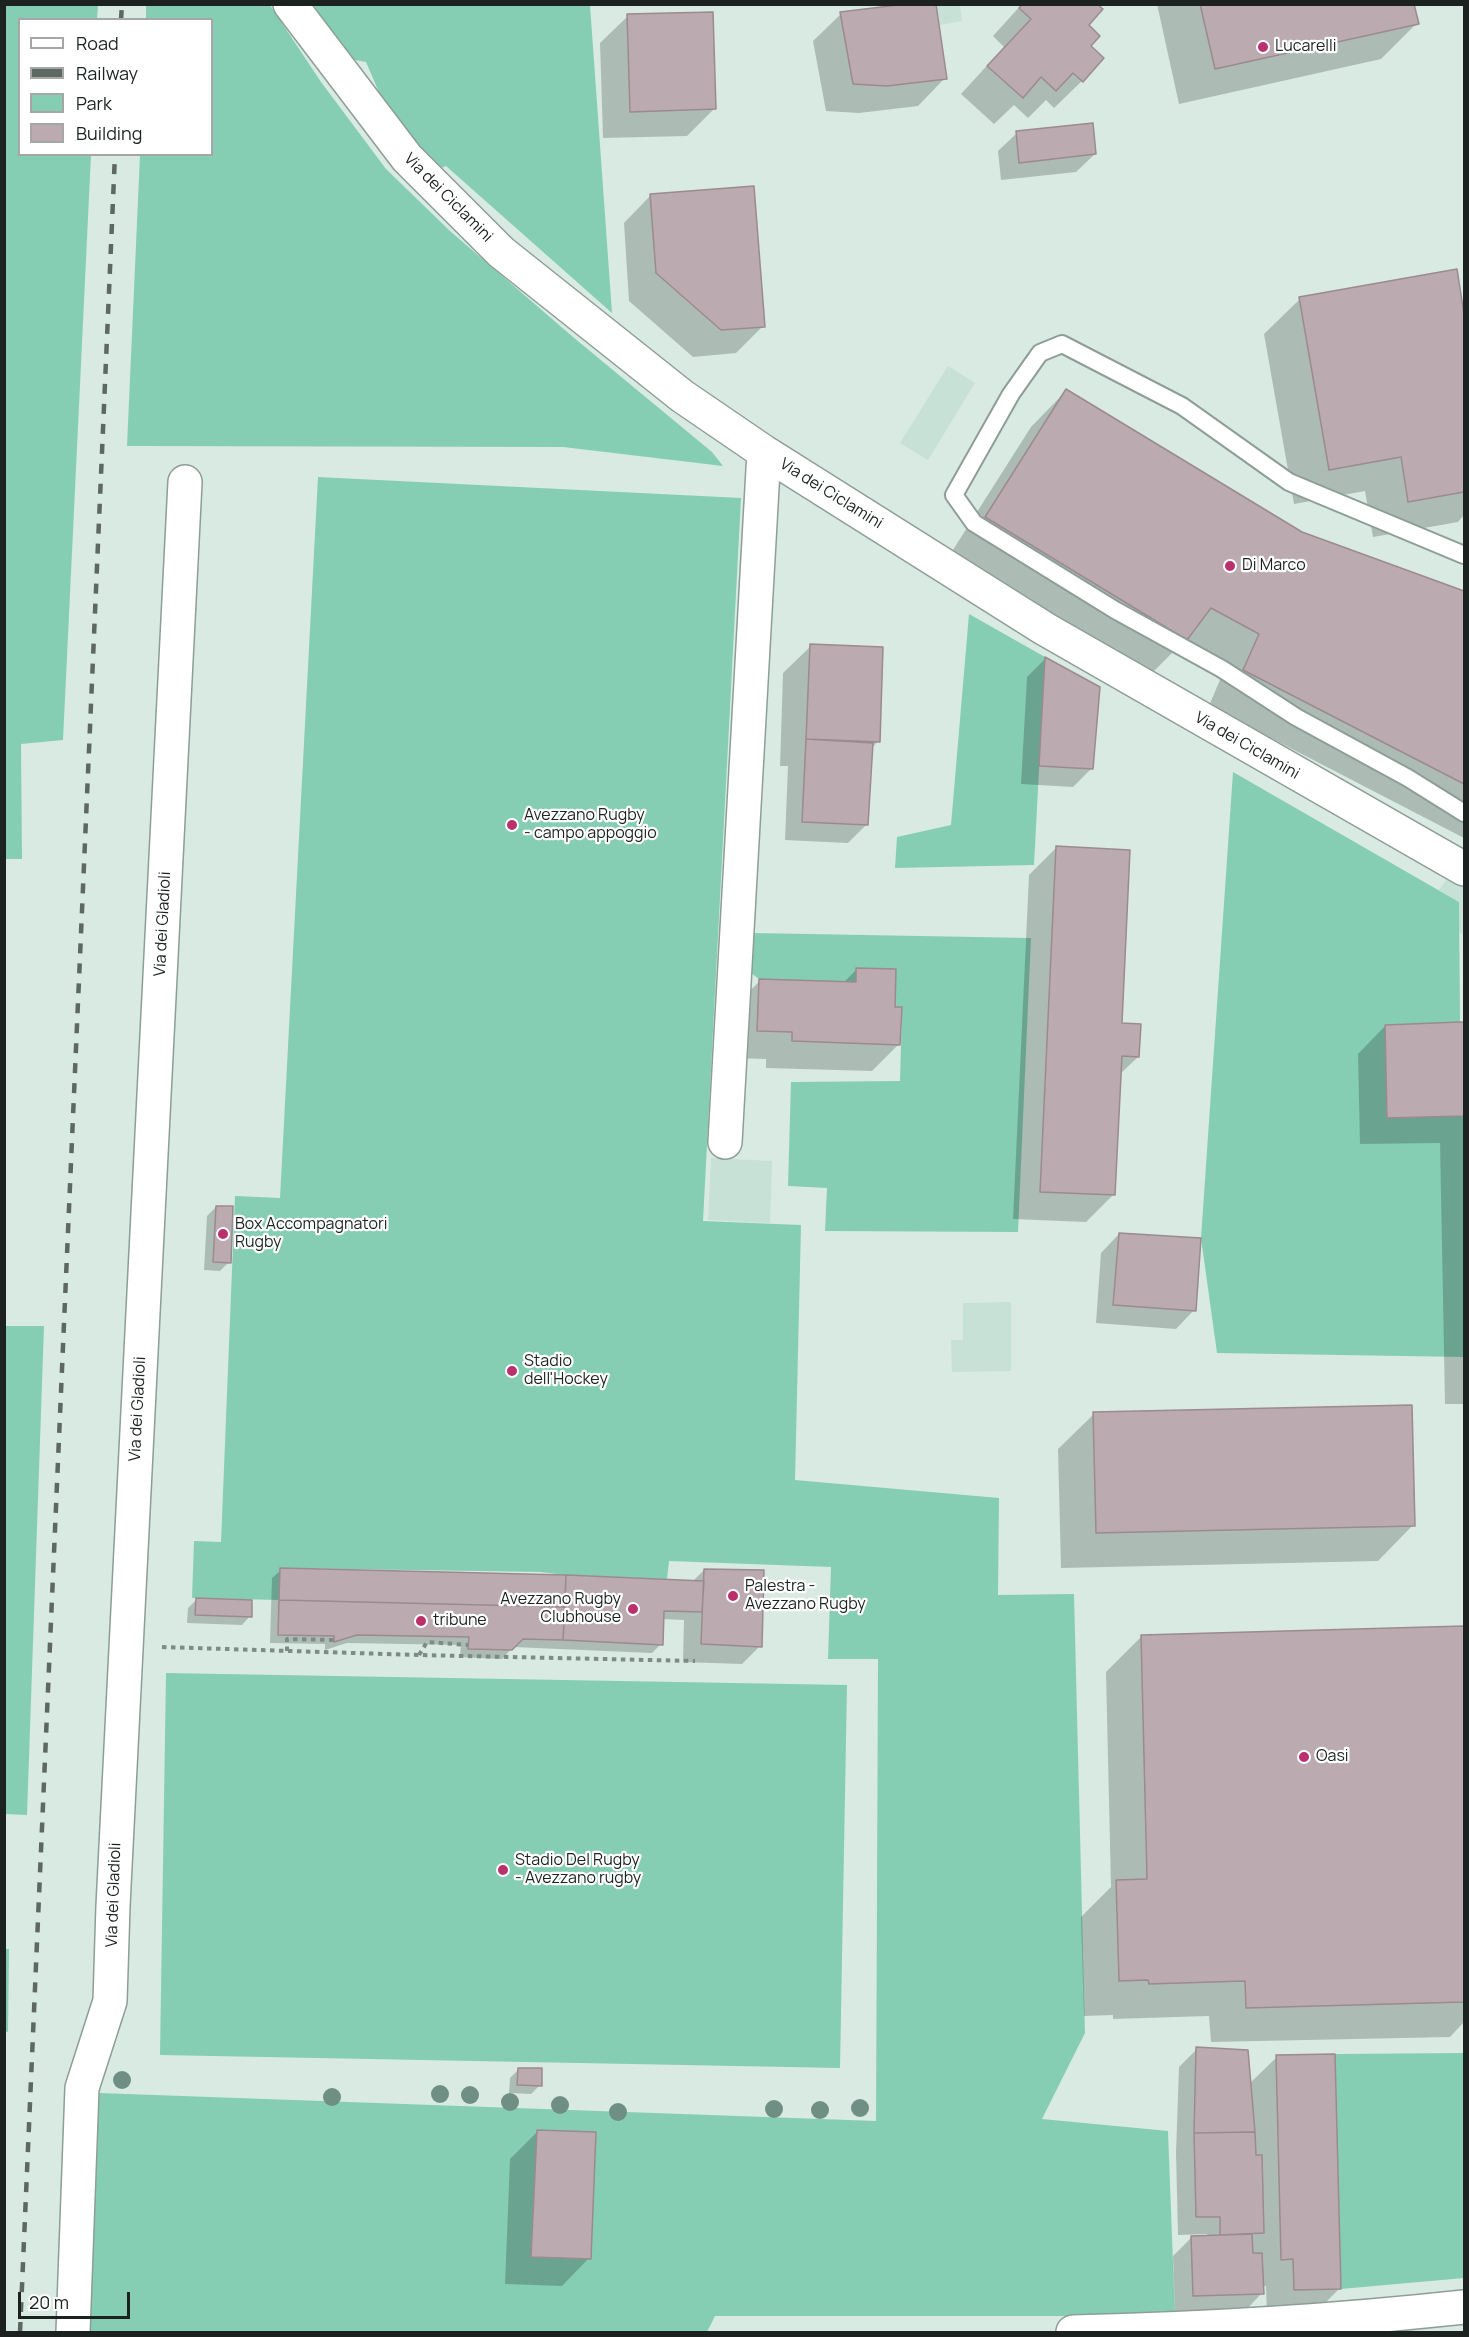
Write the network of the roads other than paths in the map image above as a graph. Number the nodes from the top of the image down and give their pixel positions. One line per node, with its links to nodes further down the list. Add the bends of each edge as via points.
1 (290, 4): 2 (street, Via dei Ciclamini, via 407,158 501,252 682,396)
2 (764, 452): 6 (street, Via dei Ciclamini, via 1044,629); 7 (street)
3 (185, 482): 9 (street, Via dei Gladioli, via 110,2001 82,2088)
4 (1464, 555): 5 (lane, via 1288,482 1182,406 1062,344 1040,353 1011,394 954,495 974,523 1115,610)
5 (1464, 813)
6 (1464, 869)
7 (725, 1142)
8 (1464, 2307): 10 (street, via 1139,2331)
9 (73, 2332)
10 (1073, 2332)

